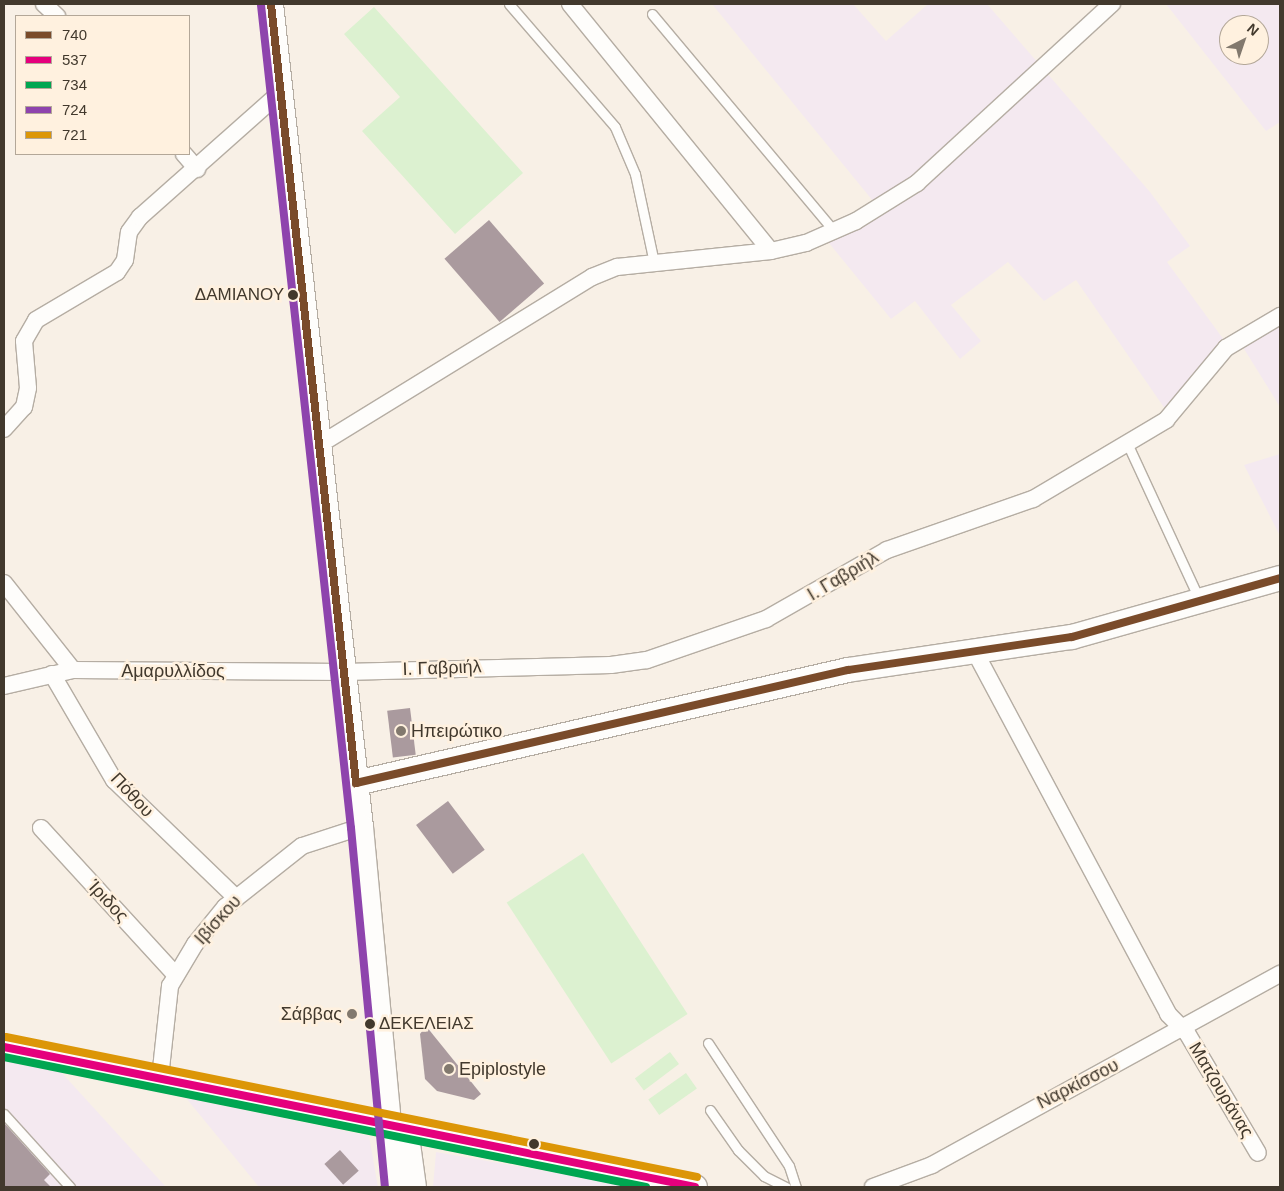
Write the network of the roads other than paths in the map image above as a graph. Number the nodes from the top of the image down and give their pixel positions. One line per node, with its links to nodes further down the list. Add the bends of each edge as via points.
1 (44, 4): 7 (street)
2 (271, 4): 8 (main road)
3 (509, 4): 13 (lane, via 615,127 635,174)
4 (570, 4): 12 (street)
5 (1112, 4): 11 (street, via 917,183)
6 (652, 14): 11 (lane)
7 (56, 15)
8 (281, 92): 10 (street); 17 (main road)
9 (185, 155): 10 (street)
10 (197, 169): 15 (street, via 133,225 124,260 117,272 36,320 24,340 28,388 24,407)
11 (834, 231): 12 (street)
12 (771, 251): 13 (street)
13 (654, 263): 17 (street, via 617,267 592,277)
14 (1280, 316): 16 (street, Ι. Γαβριήλ, via 1226,348 1179,408)
15 (4, 429)
16 (1127, 443): 20 (lane); 23 (street, Ι. Γαβριήλ, via 1027,502 887,550 804,600 703,644 611,665)
17 (319, 445): 23 (main road)
18 (1280, 578): 20 (main road)
19 (4, 583): 22 (street)
20 (1201, 603): 21 (main road, via 1072,637)
21 (974, 650): 26 (main road, via 848,670); 32 (street, Ματζουράνας, via 1168,1014)
22 (73, 670): 23 (street, Αμαρυλλίδος); 24 (street, Αμαρυλλίδος)
23 (344, 672): 26 (main road)
24 (52, 674): 25 (street, Αμαρυλλίδος); 29 (street, Πόθου, via 114,780)
25 (4, 686)
26 (356, 784): 27 (main road)
27 (361, 827): 29 (street, Ιβίσκου, via 302,846); 38 (main road)
28 (40, 828): 30 (street, Ίριδος)
29 (236, 898): 30 (street, Ιβίσκου)
30 (175, 974): 35 (street, Ιβίσκου, via 168,999)
31 (1280, 974): 32 (street, Ναρκίσσου)
32 (1181, 1027): 39 (street, Ματζουράνας); 47 (street, Ναρκίσσου, via 932,1165)
33 (708, 1043): 46 (lane, via 789,1166)
34 (4, 1047): 35 (main road)
35 (160, 1078): 38 (main road)
36 (710, 1110): 45 (lane, via 738,1150 764,1176)
37 (4, 1114): 41 (lane)
38 (386, 1123): 40 (main road); 42 (main road); 43 (main road, via 408,1144)
39 (1258, 1153)
40 (640, 1181): 44 (main road)
41 (70, 1187)
42 (394, 1187)
43 (414, 1187)
44 (696, 1187)
45 (786, 1187)
46 (796, 1187)
47 (873, 1187)

